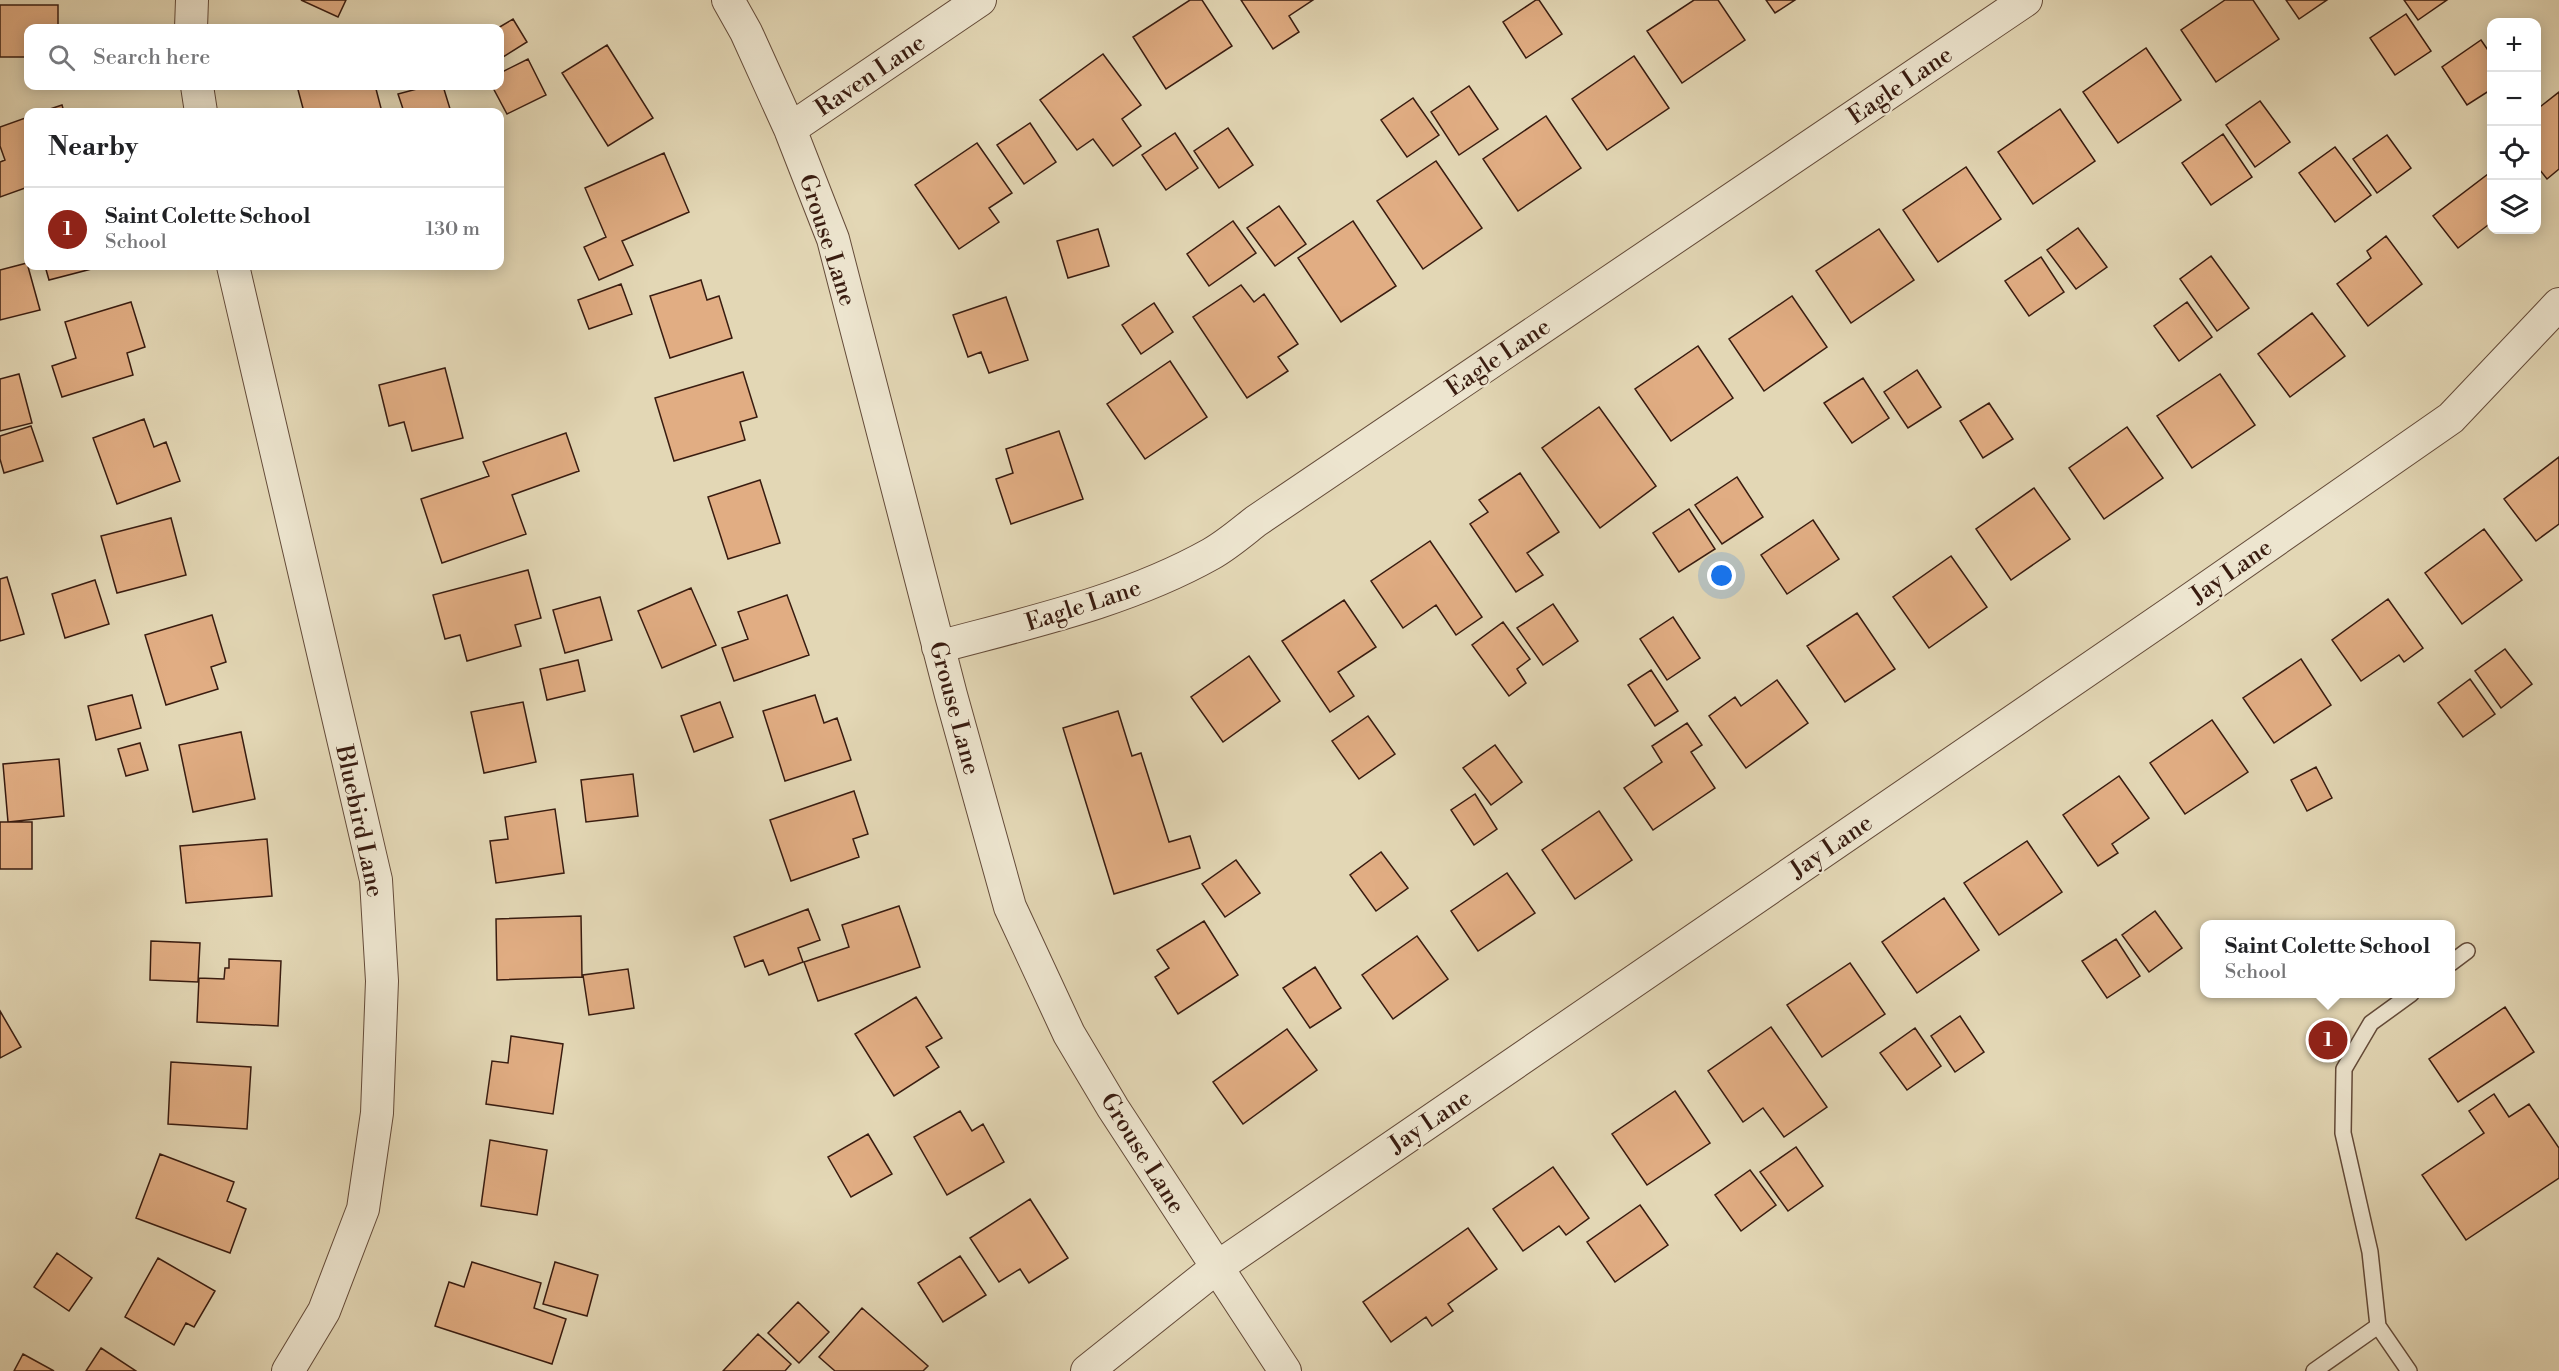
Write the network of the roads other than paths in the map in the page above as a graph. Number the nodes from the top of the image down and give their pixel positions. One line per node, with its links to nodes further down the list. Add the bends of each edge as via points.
1 (192, 0): 5 (street)
2 (728, 0): 8 (street, Grouse Lane)
3 (980, 0): 8 (street, Raven Lane)
4 (2026, 0): 11 (street, Eagle Lane, via 1213,553 1148,585 1068,612)
5 (191, 24)
6 (197, 90): 7 (street)
7 (200, 108)
8 (790, 129): 11 (street, Grouse Lane, via 832,239)
9 (233, 270): 17 (street, Bluebird Lane, via 376,880 382,981 377,1113 363,1209 324,1311)
10 (2559, 304): 15 (street, Jay Lane, via 2451,418)
11 (938, 647): 15 (street, Grouse Lane, via 1010,908 1069,1034)
12 (2468, 951): 13 (lane)
13 (2455, 960)
14 (2404, 998): 16 (lane, via 2371,1023 2344,1069 2343,1133 2370,1252)
15 (1216, 1268): 18 (street, Jay Lane); 19 (street, Grouse Lane)
16 (2378, 1326): 20 (lane); 21 (lane)
17 (288, 1371)
18 (1087, 1371)
19 (1285, 1371)
20 (2314, 1371)
21 (2409, 1371)

